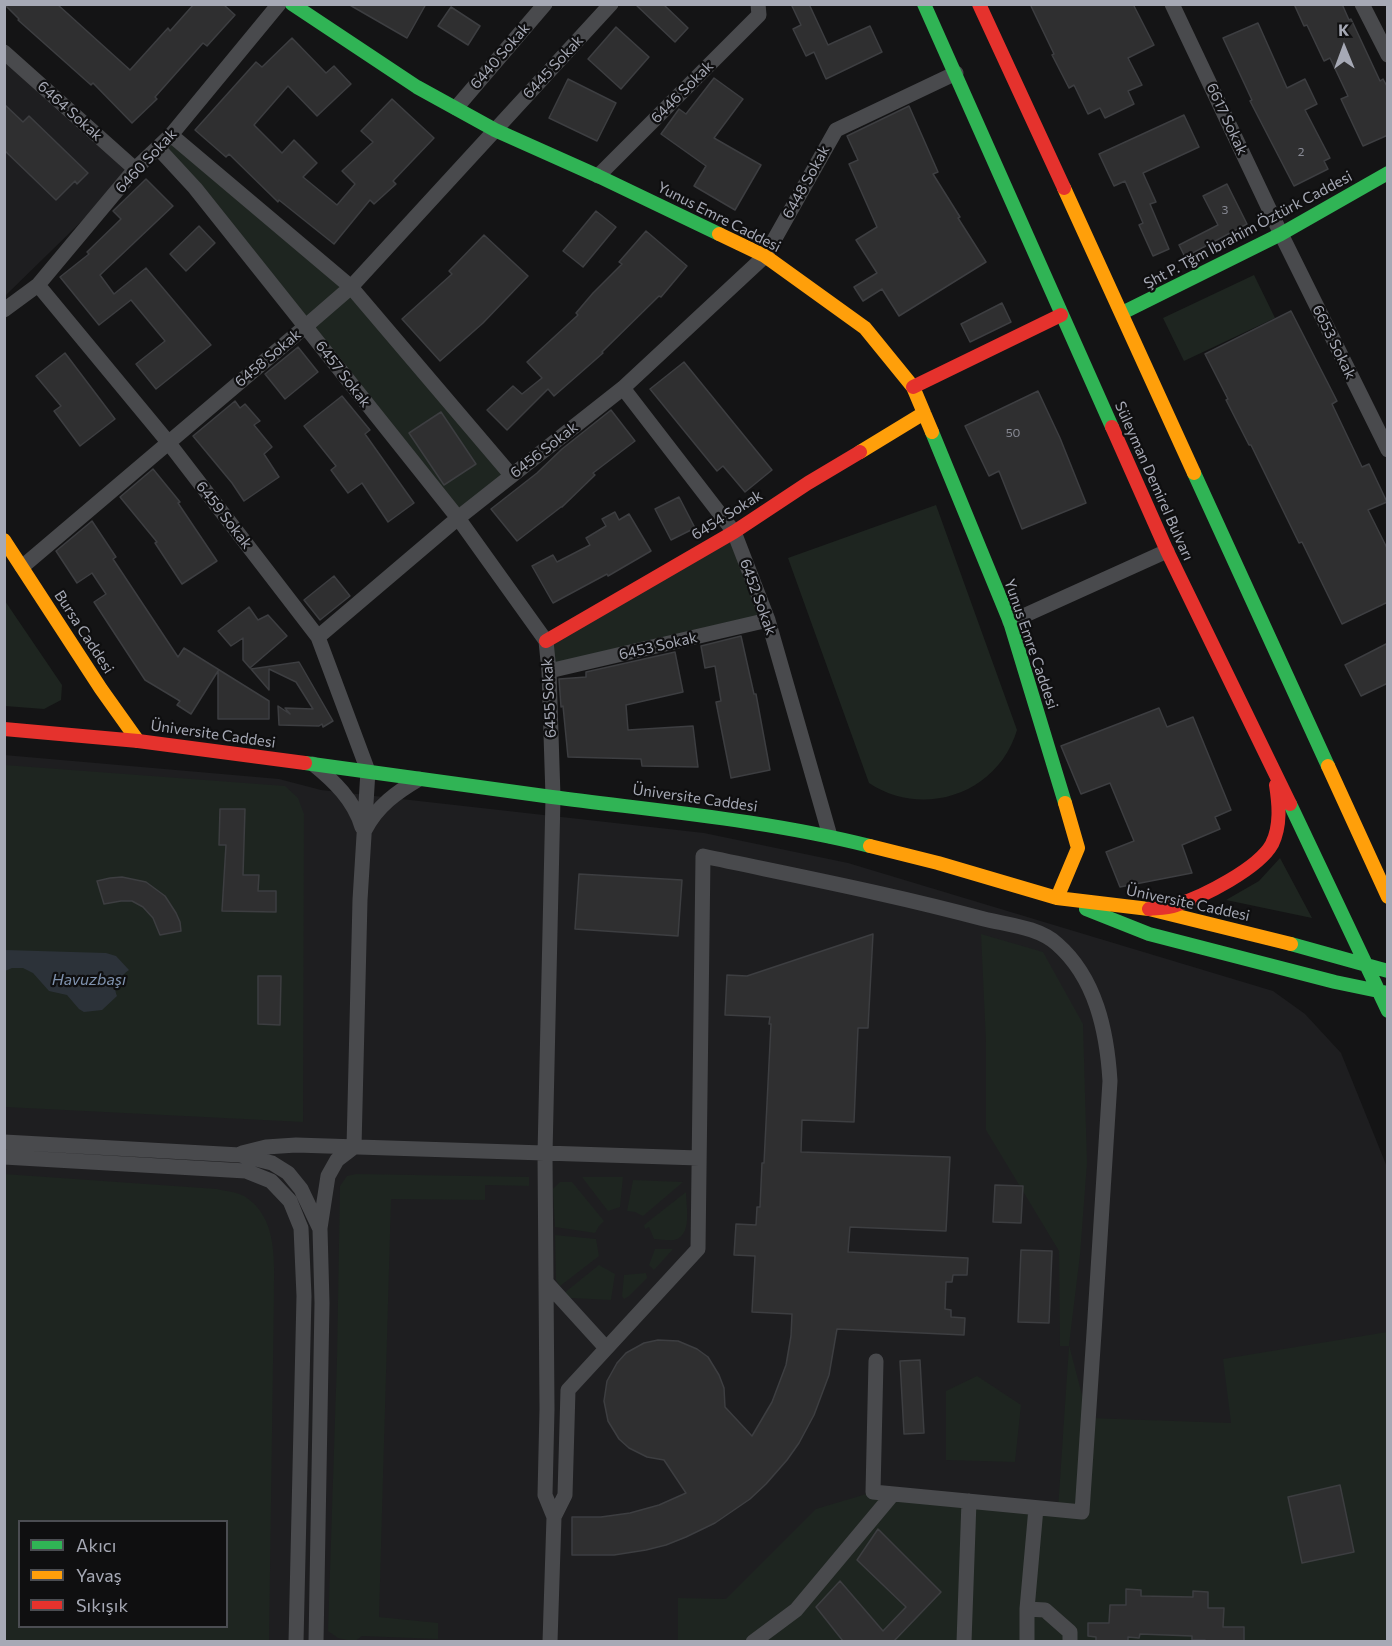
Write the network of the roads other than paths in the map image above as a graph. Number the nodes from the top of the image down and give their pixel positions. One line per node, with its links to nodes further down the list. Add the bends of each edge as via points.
1 (279, 4): 15 (street, 6460 Sokak)
2 (292, 4): 13 (main road, Yunus Emre Caddesi, via 417,87)
3 (545, 4): 13 (street, 6440 Sokak)
4 (611, 4): 14 (street, 6445 Sokak)
5 (759, 4): 19 (street, 6446 Sokak, via 759,15)
6 (924, 4): 12 (main road, Süleyman Demirel Bulvarı)
7 (979, 4): 25 (main road)
8 (1172, 4): 20 (street, 6617 Sokak)
9 (1362, 4): 11 (street)
10 (4, 52): 17 (street, 6464 Sokak)
11 (1388, 55)
12 (956, 73): 21 (street, 6448 Sokak, via 836,130); 26 (main road, Süleyman Demirel Bulvarı)
13 (456, 108): 14 (main road, Yunus Emre Caddesi)
14 (495, 130): 19 (main road, Yunus Emre Caddesi); 23 (street, 6458 Sokak)
15 (171, 135): 16 (street, 6460 Sokak); 23 (street)
16 (158, 148): 17 (street, 6460 Sokak); 27 (street, 6457 Sokak, via 195,188)
17 (135, 169): 22 (street, 6460 Sokak)
18 (1388, 173): 20 (main road, Şht P. Tğm İbrahim Öztürk Caddesi)
19 (598, 176): 21 (main road, Yunus Emre Caddesi)
20 (1281, 234): 25 (main road, Şht P. Tğm İbrahim Öztürk Caddesi); 32 (street, 6653 Sokak)
21 (765, 256): 28 (main road, Yunus Emre Caddesi, via 865,328); 29 (street, 6456 Sokak)
22 (38, 285): 24 (street, 6460 Sokak); 33 (street, 6459 Sokak)
23 (351, 287): 27 (street, 6458 Sokak); 35 (street)
24 (4, 309)
25 (1122, 313): 55 (main road)
26 (1061, 315): 28 (main road); 39 (main road, Süleyman Demirel Bulvarı)
27 (306, 327): 33 (street, 6458 Sokak); 36 (street, 6457 Sokak)
28 (913, 387): 30 (main road, Yunus Emre Caddesi)
29 (623, 388): 35 (street, 6456 Sokak); 37 (street, 6452 Sokak)
30 (924, 413): 37 (main road, 6454 Sokak); 42 (main road, Yunus Emre Caddesi)
31 (1388, 415): 32 (street)
32 (1374, 422): 34 (street, 6653 Sokak)
33 (168, 442): 40 (street, 6458 Sokak); 43 (street, 6459 Sokak)
34 (1388, 450)
35 (512, 475): 36 (street, 6456 Sokak)
36 (458, 518): 43 (street, 6456 Sokak); 44 (street, 6455 Sokak)
37 (734, 532): 41 (street, 6452 Sokak); 44 (main road, 6454 Sokak)
38 (4, 540): 40 (main road, Bursa Caddesi)
39 (1167, 551): 42 (street); 49 (main road, Süleyman Demirel Bulvarı)
40 (22, 567): 47 (main road, Bursa Caddesi)
41 (768, 620): 45 (street, 6453 Sokak); 54 (street, 6452 Sokak)
42 (1010, 622): 56 (main road, Yunus Emre Caddesi, via 1078,848)
43 (318, 638): 50 (street, 6459 Sokak)
44 (546, 641): 45 (street, 6455 Sokak)
45 (549, 671): 52 (street, 6455 Sokak)
46 (4, 729): 47 (main road, Üniversite Caddesi)
47 (138, 741): 48 (main road, Üniversite Caddesi)
48 (313, 764): 50 (main road, Üniversite Caddesi); 53 (street, via 345,795)
49 (1272, 765): 57 (main road, via 1278,817 1268,851 1197,897); 58 (main road, Süleyman Demirel Bulvarı)
50 (368, 771): 51 (main road, Üniversite Caddesi); 53 (street)
51 (419, 778): 52 (main road, Üniversite Caddesi); 53 (street, via 382,805)
52 (553, 797): 54 (main road, Üniversite Caddesi, via 699,814); 65 (street, 6455 Sokak)
53 (364, 832): 63 (street)
54 (830, 836): 56 (main road, Üniversite Caddesi)
55 (1388, 897)
56 (1057, 898): 57 (main road, Üniversite Caddesi); 60 (main road, via 1149,934)
57 (1149, 909): 58 (main road, Üniversite Caddesi)
58 (1367, 966): 59 (main road, Üniversite Caddesi); 60 (main road, Süleyman Demirel Bulvarı)
59 (1388, 971)
60 (1383, 992): 61 (main road, Süleyman Demirel Bulvarı)
61 (1388, 1011)
62 (4, 1142): 68 (street, via 240,1155 272,1163 302,1189)
63 (354, 1147): 64 (street, via 296,1145); 65 (street); 68 (street, via 337,1160 328,1176)
64 (239, 1154)
65 (545, 1154): 67 (street); 69 (street, 6455 Sokak)
66 (4, 1157): 77 (street, via 246,1171 271,1181 290,1201 301,1228 303,1296)
67 (699, 1158): 70 (street, via 698,1249); 74 (street, via 703,856 920,902 1039,933 1058,944 1089,985 1107,1048 1110,1081 1082,1512)
68 (320, 1229): 78 (street)
69 (546, 1282): 70 (street); 75 (street, 6455 Sokak, via 545,1496)
70 (606, 1348): 75 (street, via 568,1390 565,1495)
71 (876, 1361): 72 (street, via 873,1492)
72 (893, 1494): 73 (street); 80 (street, via 796,1610)
73 (969, 1501): 74 (street); 81 (street)
74 (1036, 1508): 76 (street)
75 (554, 1517): 79 (street)
76 (1027, 1609): 82 (street); 83 (street, via 1045,1610 1070,1632)
77 (296, 1641)
78 (316, 1641)
79 (550, 1641)
80 (753, 1641)
81 (964, 1641)
82 (1027, 1641)
83 (1070, 1641)

